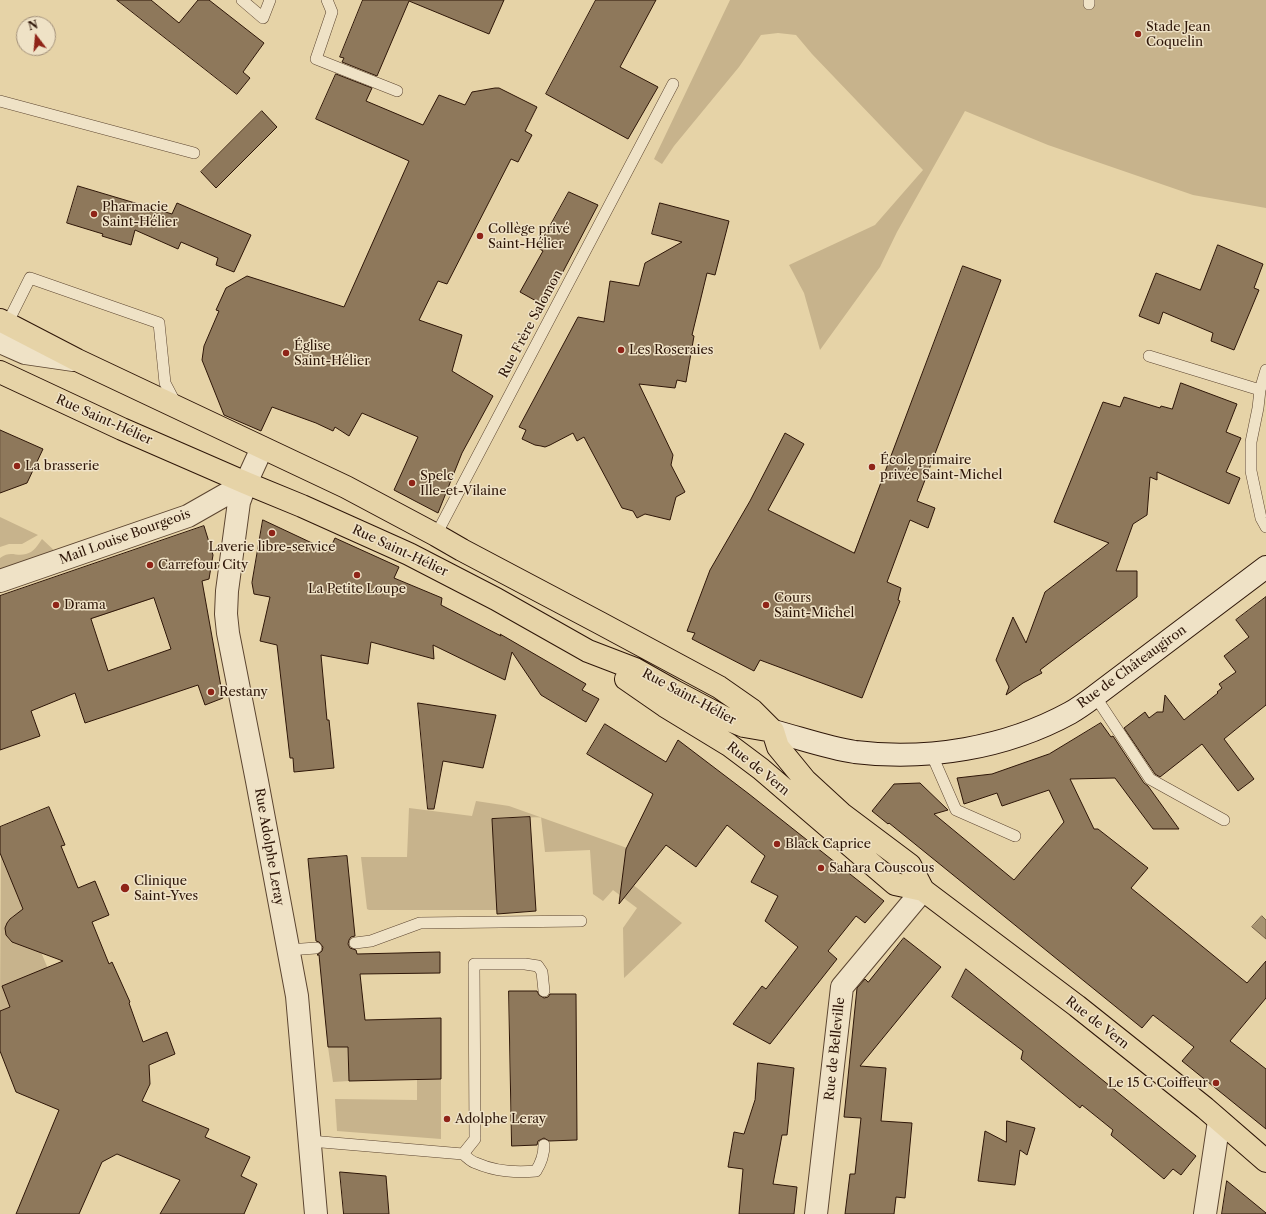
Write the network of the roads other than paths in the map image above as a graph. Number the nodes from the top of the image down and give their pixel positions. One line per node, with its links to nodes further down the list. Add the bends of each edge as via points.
1 (242, 0): 2 (lane, via 263,18)
2 (270, 0)
3 (327, 0): 5 (lane, via 332,12 316,60)
4 (673, 84): 17 (lane, Rue Frère Salomon)
5 (397, 91)
6 (0, 102): 7 (lane)
7 (194, 153)
8 (2, 329): 13 (main road, Rue Saint-Hélier, via 77,360); 13 (lane, via 30,278 159,323 165,382)
9 (1149, 356): 12 (lane)
10 (1266, 370): 12 (lane)
11 (0, 372): 15 (main road, Rue Saint-Hélier)
12 (1260, 390): 16 (lane, via 1251,442 1251,471 1261,518)
13 (177, 407): 14 (main road, Rue Saint-Hélier)
14 (262, 448): 15 (street, Rue Adolphe Leray); 17 (main road, Rue Saint-Hélier, via 346,487)
15 (246, 483): 19 (street, Mail Louise Bourgeois, via 188,516); 20 (main road, Rue Saint-Hélier, via 409,554); 30 (street, Rue Adolphe Leray, via 239,502 226,614)
16 (1266, 526)
17 (436, 534): 22 (main road, Rue Saint-Hélier, via 719,687 752,710)
18 (1266, 567): 21 (street, Rue de Châteaugiron)
19 (0, 581)
20 (588, 651): 22 (main road, Rue Saint-Hélier, via 635,669 727,720); 26 (main road, Rue de Vern, via 626,680 729,745 761,769 895,884)
21 (1096, 696): 23 (street, Rue de Châteaugiron, via 1070,713 1035,729 967,749); 24 (lane, via 1150,779)
22 (773, 731): 23 (street, Rue de Châteaugiron, via 855,752 906,755); 26 (main road, Rue de Vern, via 778,747 805,780 842,814 910,865)
23 (931, 753): 25 (lane, via 956,810)
24 (1224, 820)
25 (1014, 836)
26 (923, 890): 32 (main road, Rue de Vern, via 1077,1006); 38 (street, Rue de Belleville, via 842,987)
27 (581, 921): 28 (lane, via 420,923 371,941)
28 (355, 943)
29 (316, 948): 30 (lane)
30 (288, 950): 33 (street, Rue Adolphe Leray, via 297,996)
31 (544, 991): 35 (lane, via 542,972 538,966 474,964 475,1139)
32 (1219, 1121): 36 (main road, Rue de Vern); 39 (street)
33 (310, 1141): 35 (lane); 37 (street, Rue Adolphe Leray)
34 (544, 1145): 35 (lane, via 541,1164 536,1171 498,1169 474,1163)
35 (463, 1154)
36 (1266, 1161)
37 (316, 1214)
38 (816, 1214)
39 (1205, 1214)

